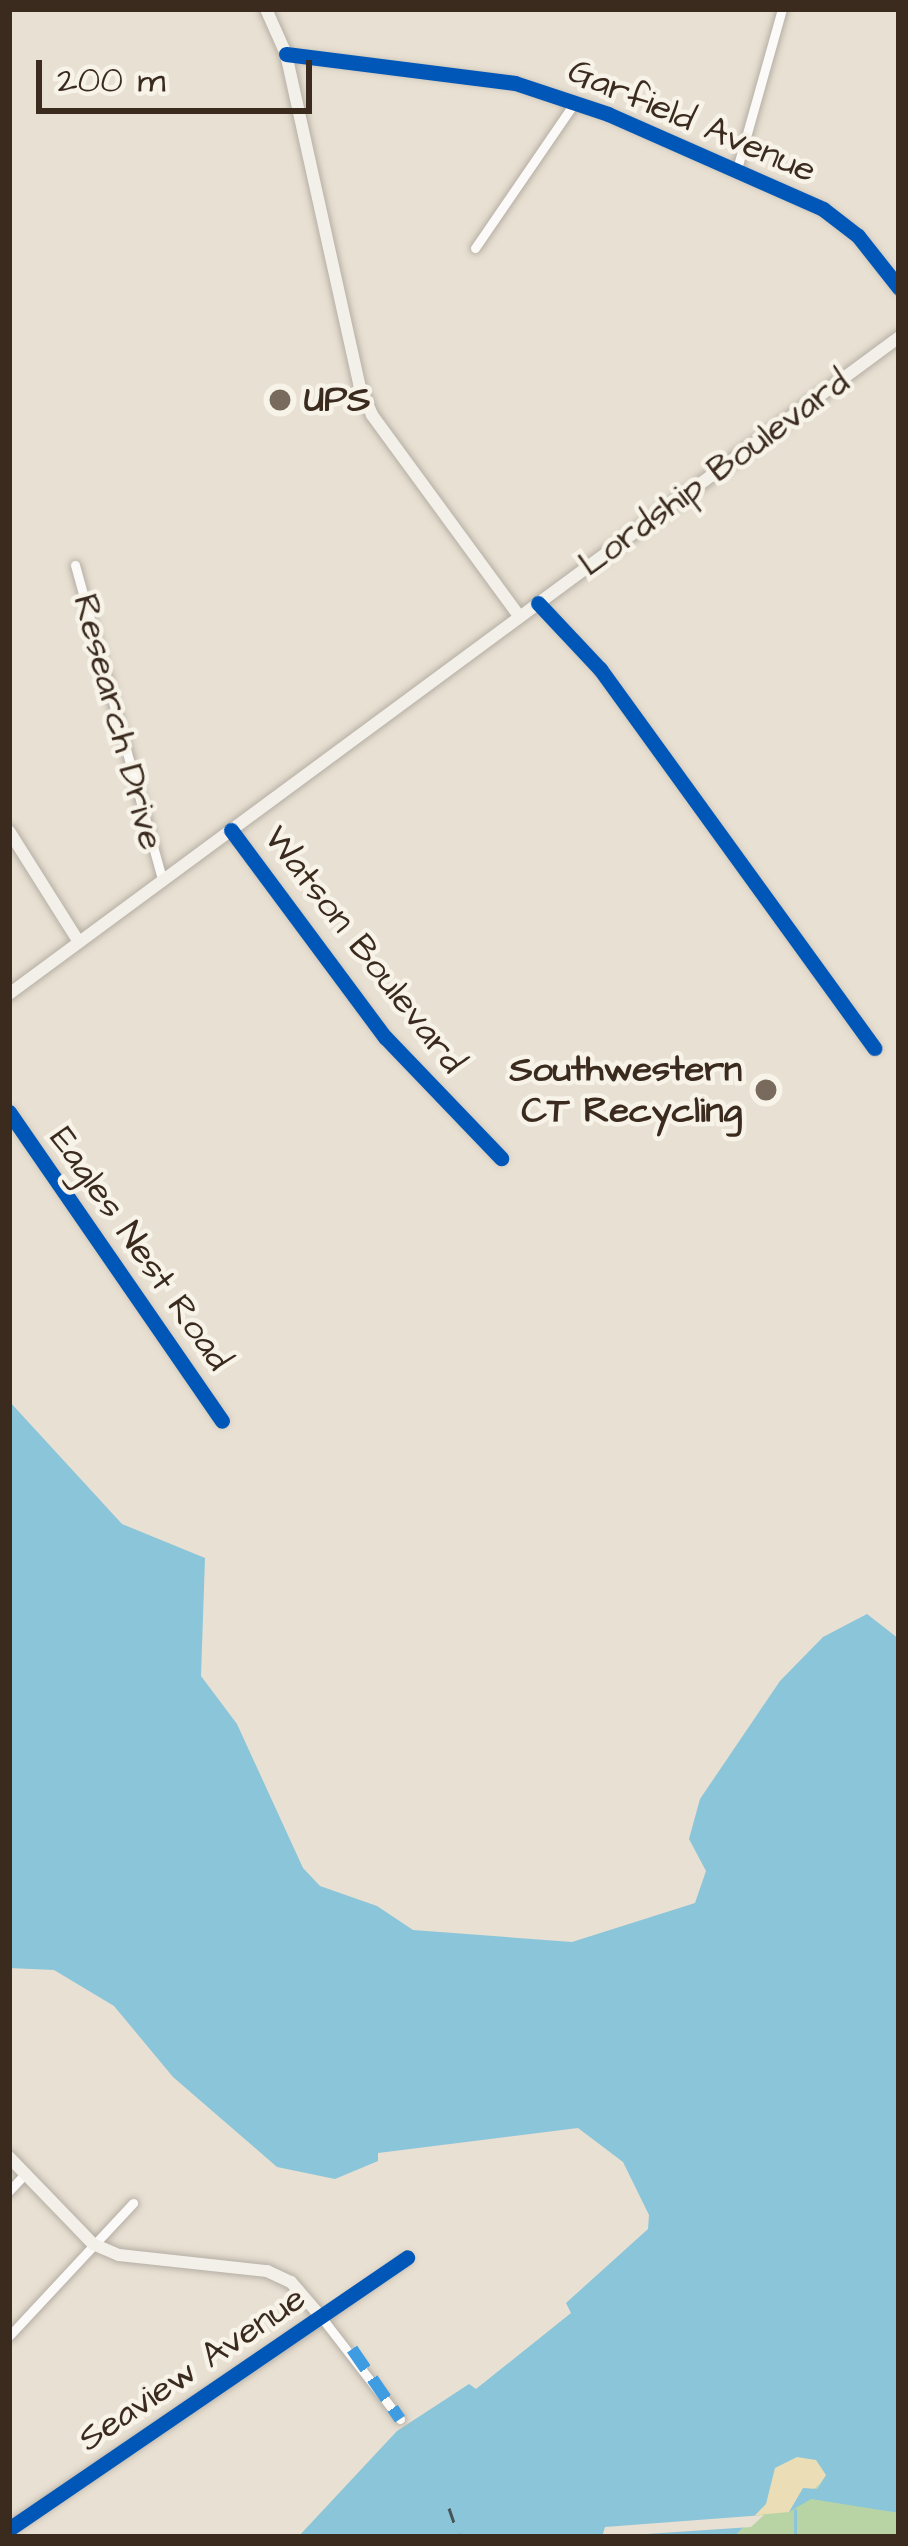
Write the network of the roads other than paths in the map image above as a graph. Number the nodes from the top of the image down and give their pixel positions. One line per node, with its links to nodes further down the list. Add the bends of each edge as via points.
1 (266, 9): 3 (main road)
2 (782, 9): 5 (street)
3 (286, 54): 4 (street, Garfield Avenue, via 451,71); 11 (main road, via 348,358 372,415)
4 (575, 102): 5 (street, Garfield Avenue); 6 (street)
5 (737, 169): 7 (street, Garfield Avenue, via 831,214)
6 (475, 248)
7 (899, 288)
8 (899, 337): 10 (main road, Lordship Boulevard)
9 (75, 565): 14 (street, Research Drive)
10 (538, 603): 11 (main road, Lordship Boulevard); 17 (street, via 600,669)
11 (520, 617): 12 (main road, Lordship Boulevard)
12 (231, 830): 14 (main road, Lordship Boulevard); 19 (street, Watson Boulevard, via 385,1036)
13 (9, 831): 15 (main road)
14 (162, 879): 15 (main road, Lordship Boulevard)
15 (79, 942): 16 (main road, Lordship Boulevard)
16 (9, 994)
17 (874, 1048)
18 (9, 1112): 20 (street, Eagles Nest Road)
19 (501, 1158)
20 (222, 1421)
21 (9, 2157): 22 (main road)
22 (25, 2174): 23 (street); 25 (main road)
23 (9, 2191)
24 (133, 2203): 25 (street)
25 (93, 2245): 27 (main road, via 119,2255 267,2271 291,2282); 28 (street)
26 (407, 2258): 27 (street, Seaview Avenue)
27 (322, 2318): 29 (street); 30 (main road, Seaview Avenue)
28 (9, 2336)
29 (400, 2419)
30 (9, 2529)

